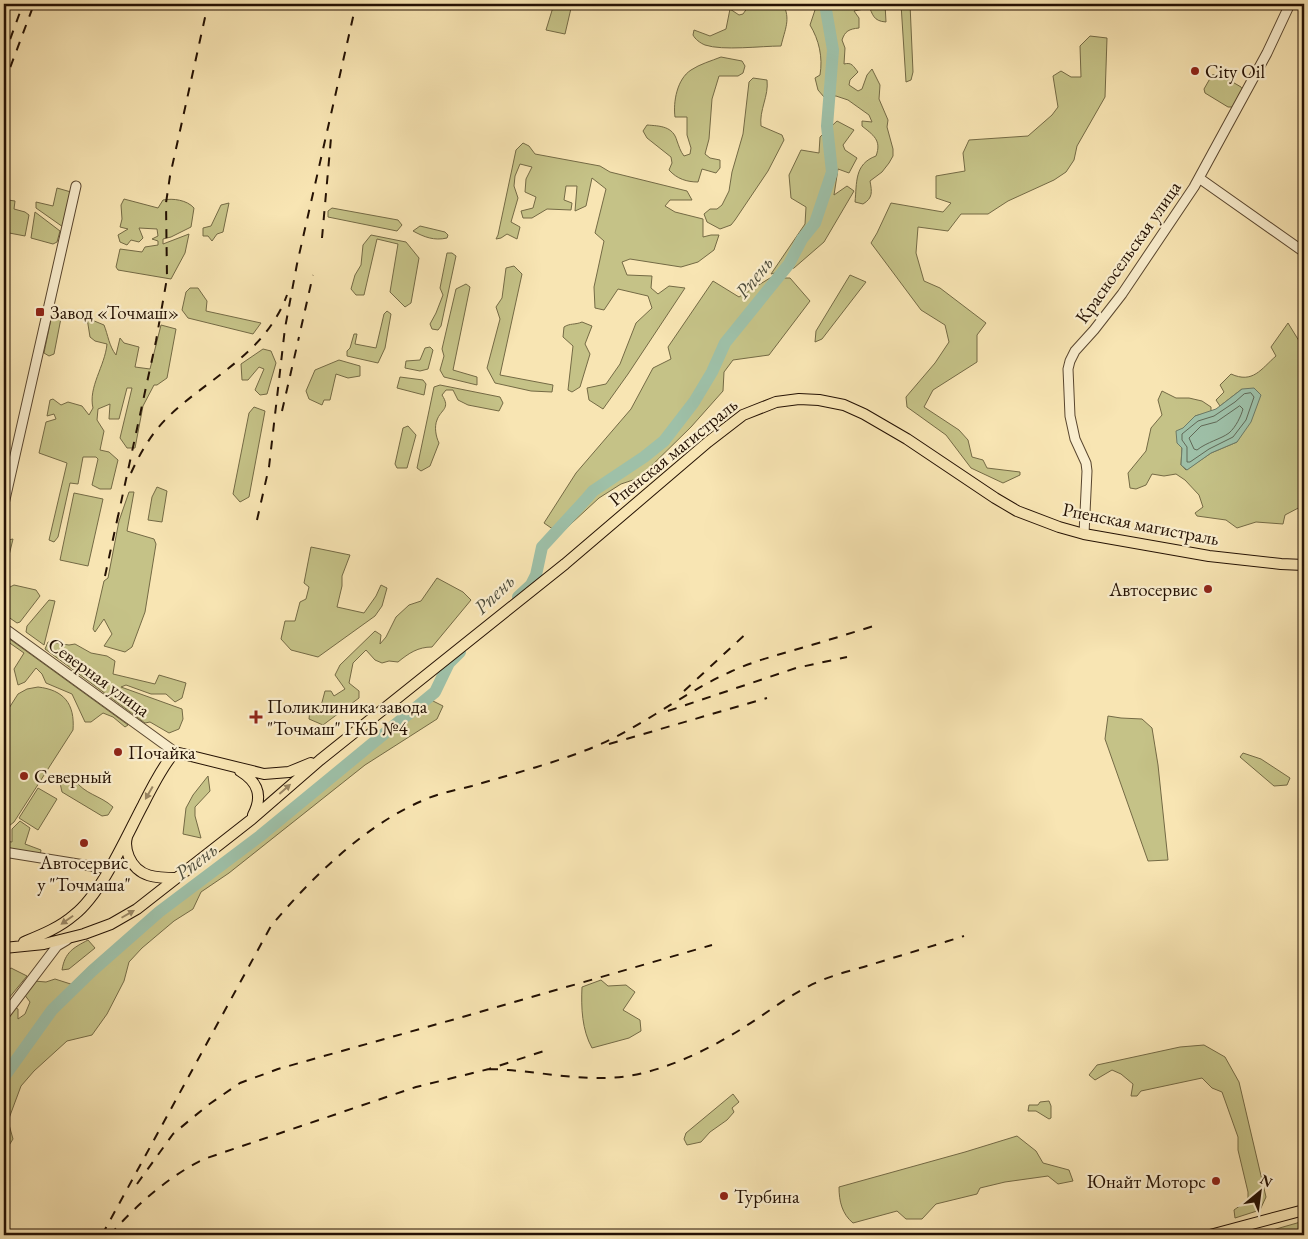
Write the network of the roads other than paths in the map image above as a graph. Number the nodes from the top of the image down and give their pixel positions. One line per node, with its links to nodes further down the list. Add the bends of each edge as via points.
1 (1290, 4): 2 (street, Красносельская улица)
2 (1199, 178): 4 (street); 6 (street, Красносельская улица, via 1122,294 1070,361 1070,416 1088,471)
3 (76, 186): 5 (street)
4 (1304, 252)
5 (4, 504)
6 (1084, 534): 7 (main road, Рпенская магистраль, via 1209,556); 10 (main road, Рпенская магистраль, via 1017,511 907,439 844,405 799,399 776,402 743,415 708,442 565,564)
7 (1304, 564)
8 (4, 628): 9 (street, Северная улица)
9 (175, 752): 11 (main road, Рпенская магистраль); 13 (main road, Рпенская магистраль, one-way to 13)
10 (320, 760): 11 (main road, Рпенская магистраль, via 289,772 264,774); 12 (main road, Рпенская магистраль, one-way to 10)
11 (237, 769): 12 (main road, Рпенская магистраль, via 257,789 259,800)
12 (252, 819): 16 (main road, Рпенская магистраль)
13 (130, 829): 15 (main road, Рпенская магистраль); 16 (main road, Рпенская магистраль, via 126,850 139,872 147,876)
14 (4, 852): 15 (street)
15 (109, 869): 19 (main road, Рпенская магистраль, one-way to 19, via 75,914 49,932)
16 (177, 878): 17 (main road, Рпенская магистраль, one-way to 16, via 111,924 137,909)
17 (68, 939): 18 (main road, Рпенская магистраль); 21 (street, via 57,946)
18 (44, 944): 19 (main road, Рпенская магистраль); 21 (street)
19 (16, 946): 20 (main road, Рпенская магистраль)
20 (4, 948)
21 (48, 958): 22 (street)
22 (4, 1016)
23 (1304, 1210): 24 (main road)
24 (1210, 1235)

